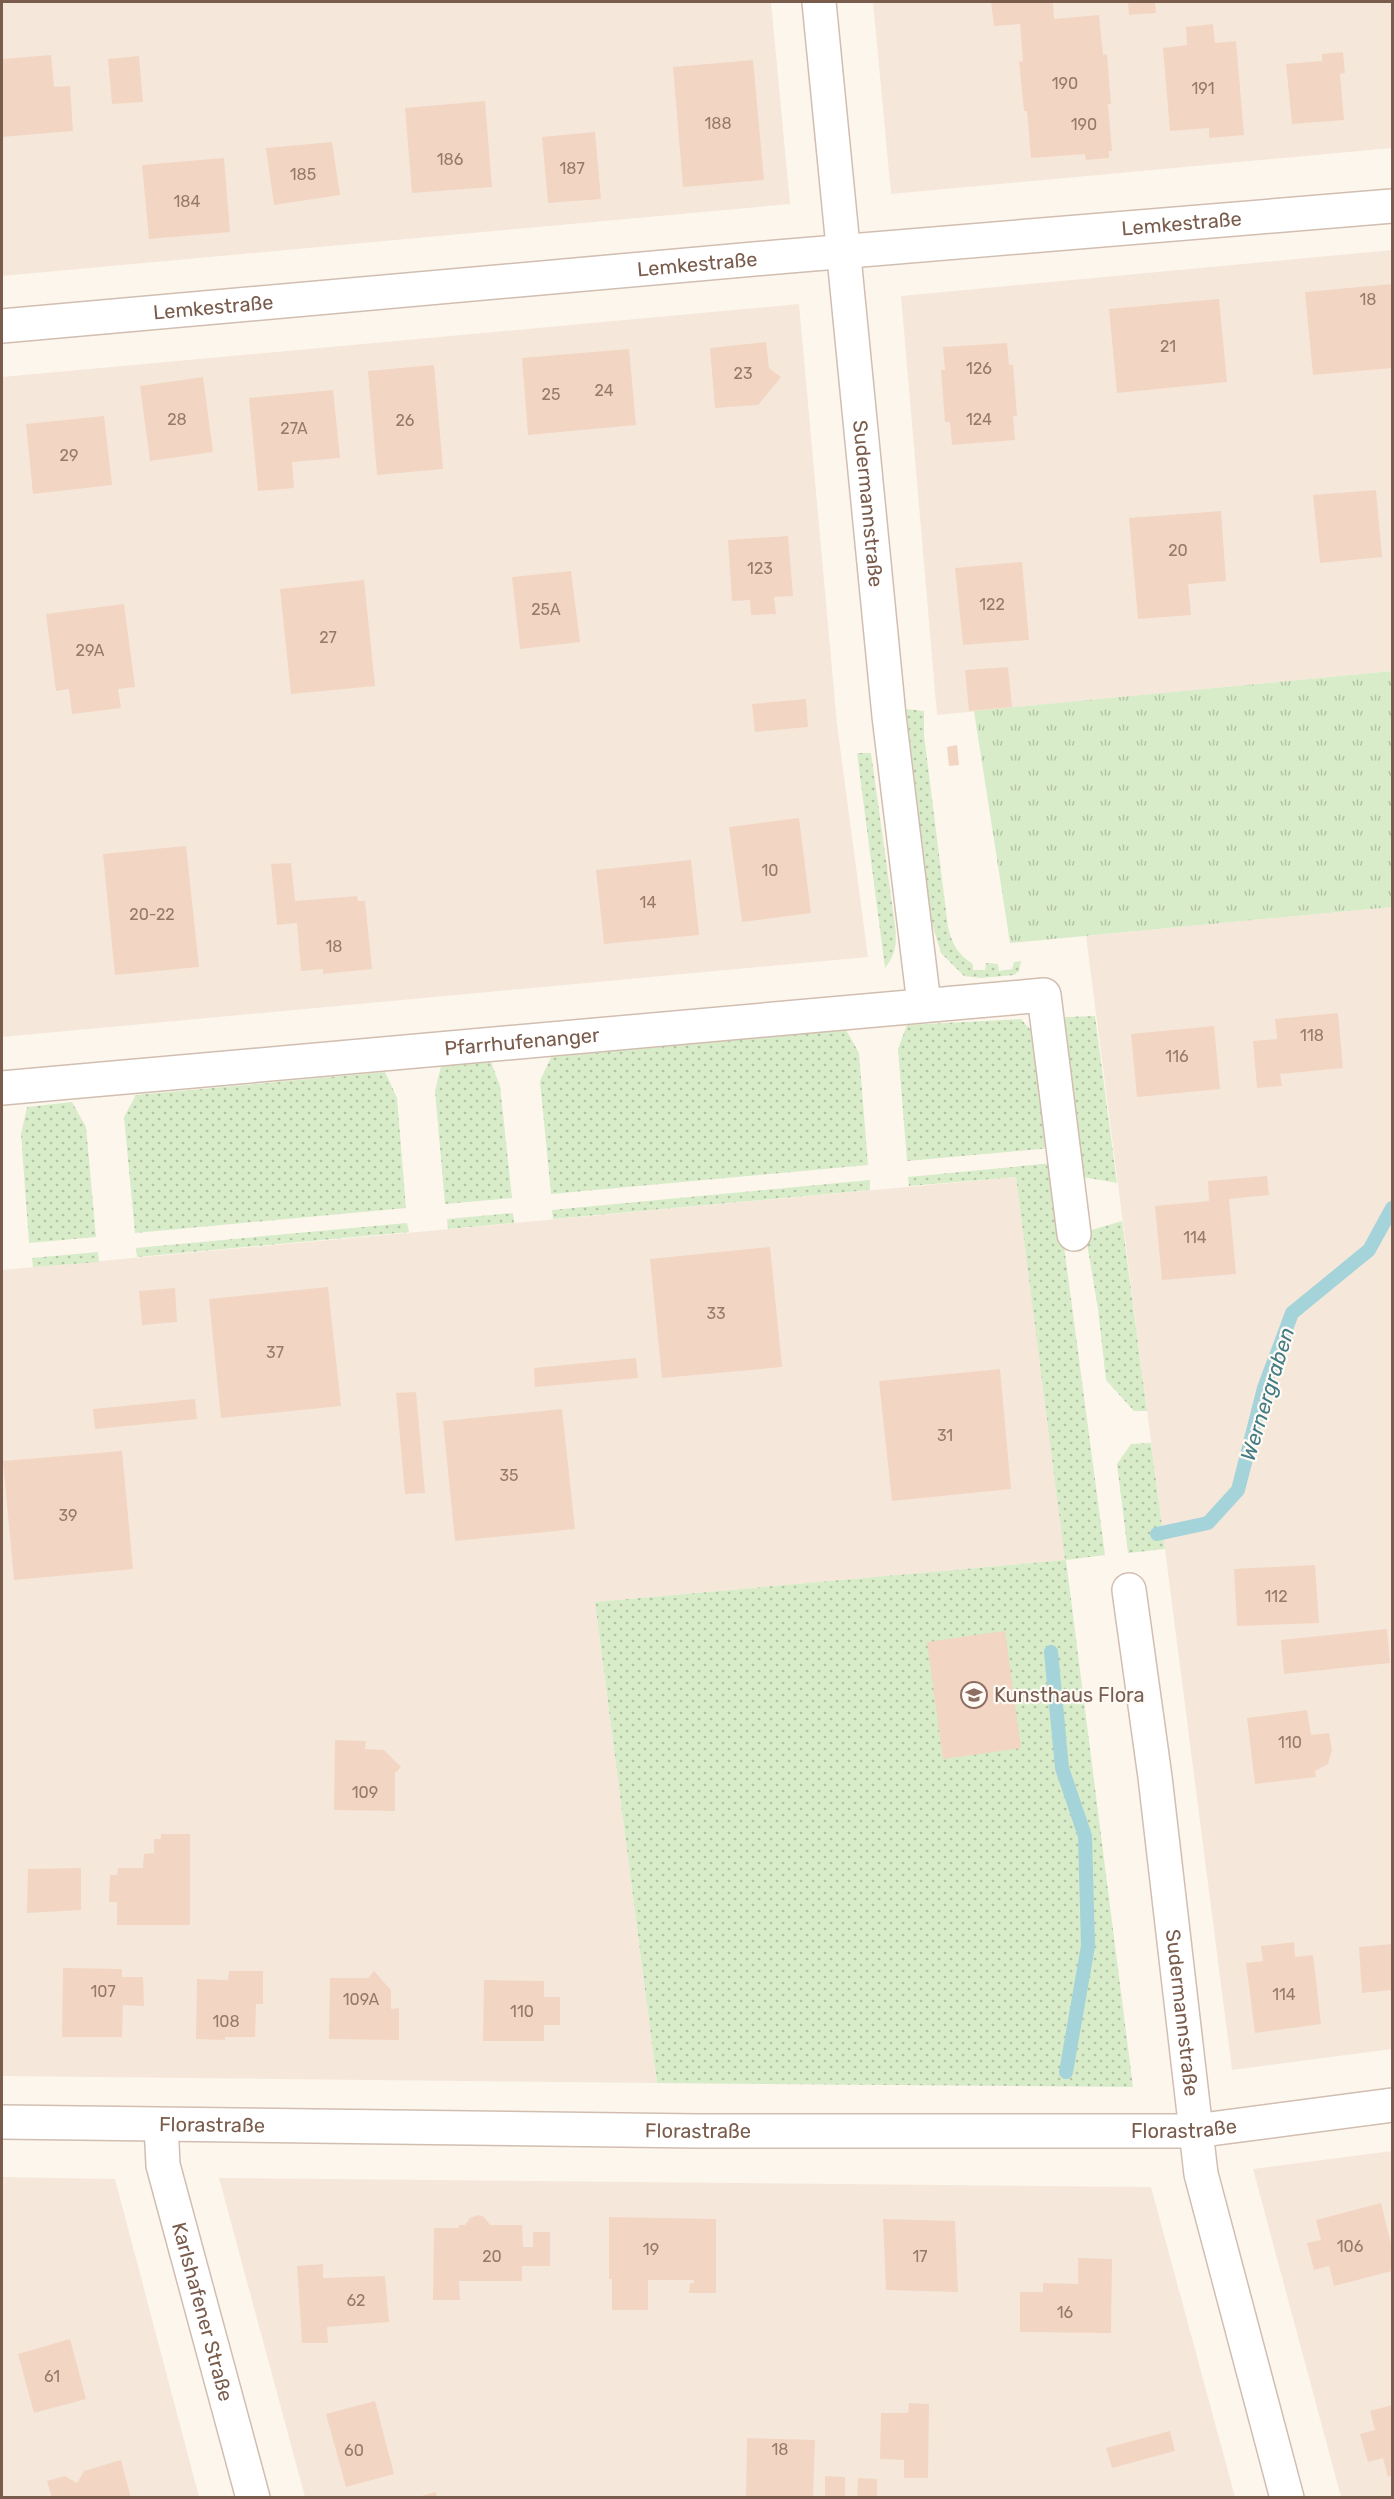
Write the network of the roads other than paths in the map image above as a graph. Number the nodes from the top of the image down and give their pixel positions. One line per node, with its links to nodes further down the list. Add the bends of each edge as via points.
1 (819, 2): 3 (street, Sudermannstraße)
2 (1392, 206): 3 (street, Lemkestraße)
3 (843, 252): 4 (street, Lemkestraße); 5 (street, Sudermannstraße, via 889,716)
4 (2, 326)
5 (924, 1004): 6 (street, Pfarrhufenanger); 7 (street, Pfarrhufenanger, via 1044,995)
6 (2, 1089)
7 (1074, 1234)
8 (1130, 1590): 12 (street, Sudermannstraße, via 1164,1846)
9 (1392, 2105): 12 (street, Florastraße)
10 (2, 2122): 11 (street, Florastraße)
11 (161, 2125): 12 (street, Florastraße); 13 (street, Karlshafener Straße, via 163,2165)
12 (1195, 2131): 14 (street, Sudermannstraße, via 1201,2174)
13 (253, 2498)
14 (1287, 2498)

